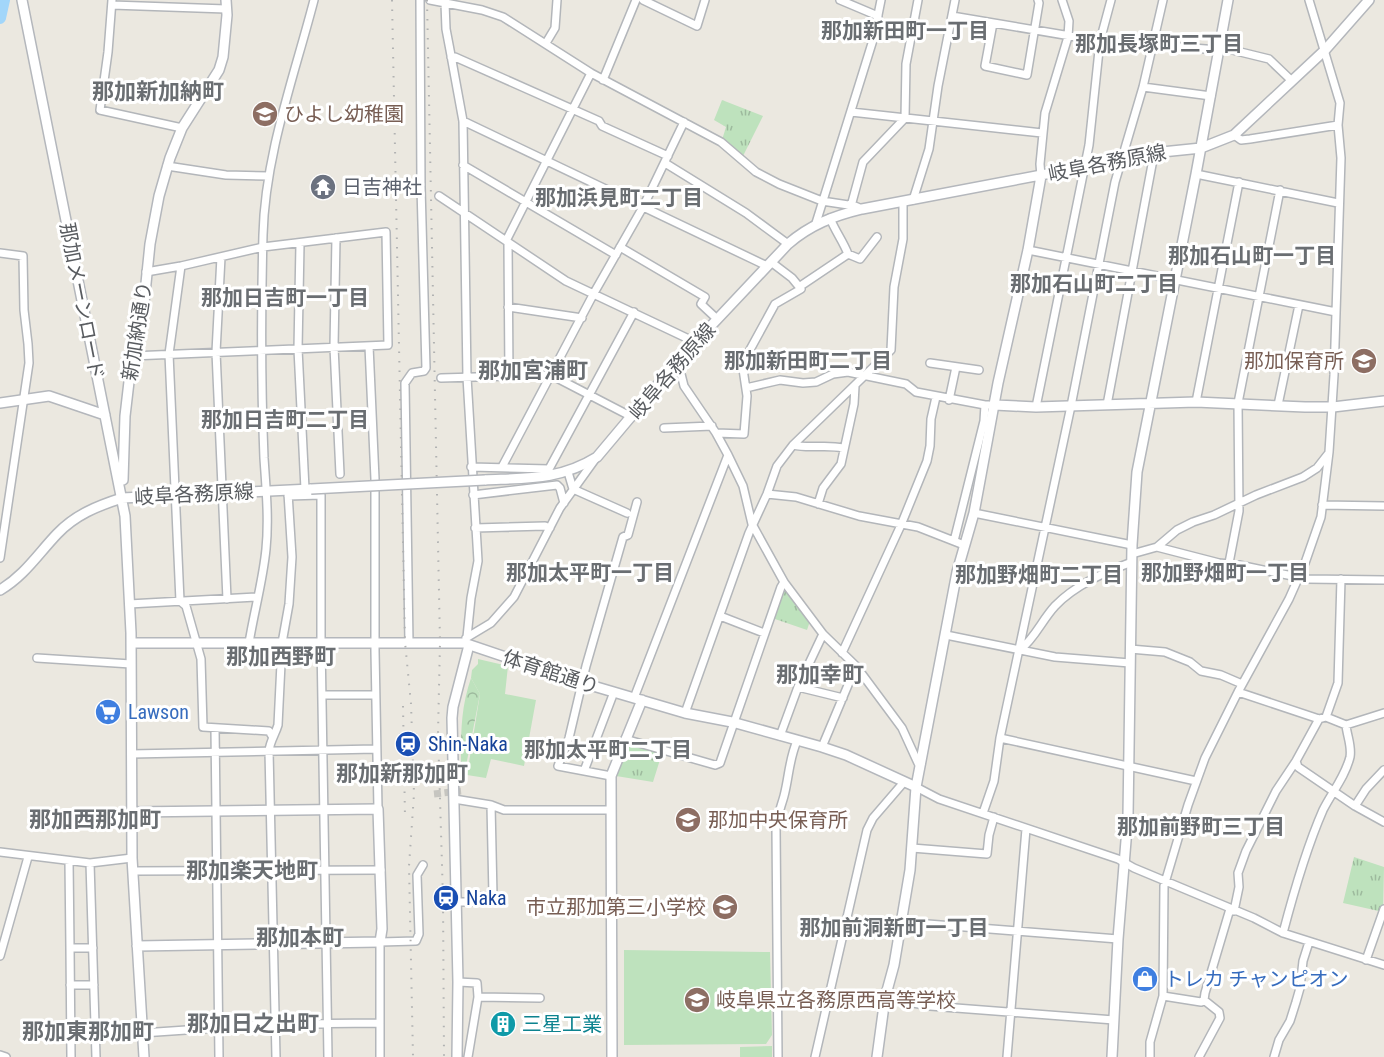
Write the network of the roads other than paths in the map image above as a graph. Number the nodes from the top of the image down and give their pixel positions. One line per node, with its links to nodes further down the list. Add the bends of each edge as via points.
1 (22, 0): 138 (street, 那加メーンロード)
2 (234, 0): 24 (street)
3 (314, 0): 60 (street)
4 (420, 0): 197 (street, via 426,368 412,373 405,383)
5 (434, 0): 23 (street)
6 (557, 0): 31 (street, via 555,28)
7 (636, 0): 37 (street)
8 (643, 0): 22 (street)
9 (705, 0): 22 (street, via 697,26)
10 (840, 0): 25 (street)
11 (881, 0): 25 (street)
12 (918, 0): 43 (street, via 906,64)
13 (955, 0): 26 (street)
14 (1038, 0): 28 (street)
15 (1062, 0): 29 (street, via 1069,21)
16 (1111, 0): 30 (street)
17 (1163, 0): 32 (street)
18 (1228, 0): 33 (street)
19 (1309, 0): 34 (street)
20 (1370, 0): 34 (street)
21 (112, 2): 24 (street); 48 (street, via 100,110)
22 (655, 2)
23 (445, 3): 31 (street, via 503,17); 35 (street)
24 (227, 8): 48 (street, via 219,70)
25 (878, 16): 42 (street)
26 (952, 16): 27 (street); 46 (street)
27 (993, 23): 28 (street); 28 (street, via 985,66 1027,75)
28 (1034, 31): 29 (street)
29 (1068, 37): 30 (street); 49 (street)
30 (1100, 41): 32 (street); 58 (street, via 1094,109)
31 (546, 43): 36 (street)
32 (1151, 45): 33 (street); 39 (street)
33 (1220, 49): 38 (street, via 1269,59); 40 (street)
34 (1325, 50): 38 (street); 47 (street, via 1340,103)
35 (451, 57): 41 (street); 44 (street)
36 (591, 73): 37 (street); 41 (street)
37 (603, 80): 45 (street)
38 (1292, 81): 50 (street)
39 (1143, 87): 40 (street); 55 (street)
40 (1211, 96): 51 (street)
41 (572, 110): 53 (street); 54 (street)
42 (851, 112): 43 (street); 65 (street)
43 (905, 118): 46 (street); 69 (street, via 863,162)
44 (463, 121): 53 (street); 56 (street)
45 (684, 122): 54 (street); 65 (street, via 721,142 756,172)
46 (934, 122): 49 (street); 66 (street, via 929,149)
47 (1338, 125): 50 (street, via 1241,140); 68 (street)
48 (182, 128): 57 (street, 新加納通り)
49 (1042, 133): 61 (street)
50 (1234, 135): 51 (street, 岐阜各務原線)
51 (1201, 148): 52 (street, 岐阜各務原線); 59 (street)
52 (1154, 154): 55 (street, 岐阜各務原線); 92 (street)
53 (548, 160): 67 (street); 70 (street)
54 (667, 160): 70 (street); 79 (street)
55 (1120, 161): 58 (street, 岐阜各務原線); 90 (street)
56 (463, 165): 67 (street); 72 (street)
57 (167, 166): 60 (street, via 226,175); 91 (street, 新加納通り)
58 (1083, 167): 61 (street, 岐阜各務原線); 87 (street)
59 (1196, 174): 62 (street); 93 (street)
60 (269, 176): 81 (street)
61 (1041, 176): 66 (street, 岐阜各務原線); 82 (street)
62 (1239, 182): 63 (street); 95 (street)
63 (1280, 190): 68 (street); 97 (street)
64 (439, 196): 72 (street)
65 (822, 201): 69 (street); 74 (street)
66 (908, 201): 71 (street, 岐阜各務原線); 117 (street, via 894,287 891,350)
67 (526, 202): 77 (street); 85 (street)
68 (1338, 203): 101 (street)
69 (851, 206): 71 (street)
70 (643, 207): 80 (street); 88 (street)
71 (862, 209): 73 (street, 岐阜各務原線)
72 (464, 212): 77 (street); 118 (street)
73 (830, 218): 74 (street, 岐阜各務原線); 84 (street)
74 (816, 223): 79 (street, 岐阜各務原線)
75 (877, 237): 84 (street, via 860,259)
76 (336, 238): 78 (street); 105 (street, via 386,231 388,345); 106 (street)
77 (507, 242): 96 (street, via 566,281); 99 (street)
78 (300, 244): 81 (street); 107 (street)
79 (788, 244): 88 (street, 岐阜各務原線)
80 (620, 246): 85 (street); 103 (street, via 705,297 701,304)
81 (263, 248): 86 (street); 108 (street)
82 (1028, 250): 87 (street); 132 (street)
83 (0, 253): 125 (street, via 22,256 29,363)
84 (848, 254): 94 (street)
85 (616, 255): 96 (street)
86 (221, 257): 89 (street); 109 (street)
87 (1065, 259): 90 (street); 136 (street)
88 (769, 264): 94 (street); 103 (street, 岐阜各務原線)
89 (181, 266): 91 (street); 110 (street)
90 (1099, 266): 92 (street); 135 (street)
91 (146, 272): 111 (street, 新加納通り, via 143,313)
92 (1133, 272): 93 (street); 133 (street)
93 (1174, 280): 95 (street); 130 (street)
94 (799, 287): 122 (street, via 801,290 775,304 751,348 743,369)
95 (1219, 289): 97 (street); 128 (street)
96 (594, 293): 100 (street); 102 (street)
97 (1259, 297): 98 (street); 131 (street)
98 (1299, 305): 101 (street); 134 (street)
99 (508, 307): 102 (street); 119 (street)
100 (634, 312): 104 (street); 123 (street)
101 (1336, 312): 137 (street)
102 (582, 318): 116 (street)
103 (717, 319): 104 (street, 岐阜各務原線)
104 (695, 342): 112 (street, 岐阜各務原線)
105 (369, 346): 106 (street); 191 (street)
106 (334, 347): 107 (street); 150 (street)
107 (298, 349): 108 (street); 151 (street)
108 (262, 350): 109 (street); 153 (street)
109 (216, 352): 110 (street); 154 (street)
110 (169, 354): 111 (street); 158 (street)
111 (132, 356): 159 (street, 新加納通り)
112 (676, 363): 139 (street, 岐阜各務原線); 141 (street, via 684,386)
113 (930, 363): 114 (street)
114 (956, 367): 115 (street); 126 (street)
115 (979, 370)
116 (551, 375): 119 (street); 123 (street); 148 (street)
117 (865, 375): 121 (street); 122 (street, via 840,372 816,382 780,380); 124 (street, via 906,384 916,392)
118 (467, 377): 119 (street); 120 (street); 147 (street)
119 (509, 377)
120 (441, 378)
121 (855, 386): 142 (street); 143 (street)
122 (746, 388): 141 (street, via 744,434)
123 (589, 394): 139 (street); 148 (street, via 549,469)
124 (936, 397): 126 (street); 169 (street, via 927,461)
125 (22, 398): 129 (street); 138 (street, via 57,397); 176 (street)
126 (949, 400): 132 (street)
127 (1384, 401): 137 (street)
128 (1196, 402): 130 (street); 131 (street)
129 (0, 403)
130 (1150, 403): 133 (street); 175 (street, via 1137,472)
131 (1238, 403): 134 (street); 162 (street)
132 (990, 405): 136 (street); 167 (street); 173 (street)
133 (1107, 405): 135 (street)
134 (1278, 405): 137 (street)
135 (1071, 406): 136 (street); 172 (street)
136 (1036, 407)
137 (1333, 407): 144 (street)
138 (105, 415): 159 (street, 那加メーンロード)
139 (632, 417): 146 (street, 岐阜各務原線)
140 (664, 428): 141 (street)
141 (714, 429): 145 (street)
142 (793, 445): 143 (street); 156 (street, via 777,466)
143 (843, 448): 163 (street, via 841,464 823,488)
144 (1329, 452): 162 (street, via 1317,468 1303,477); 164 (street)
145 (728, 455): 168 (street, via 742,486); 214 (street)
146 (597, 457): 149 (street, 岐阜各務原線); 152 (street)
147 (471, 466): 148 (street); 157 (street)
148 (502, 467)
149 (568, 472): 151 (street, 岐阜各務原線, bridge, via 543,477); 152 (street)
150 (340, 474)
151 (308, 489): 155 (street, 岐阜各務原線)
152 (573, 489): 161 (street); 166 (street)
153 (267, 491): 154 (street, 岐阜各務原線); 155 (street, 岐阜各務原線); 183 (street, via 266,550)
154 (223, 493): 158 (street, 岐阜各務原線); 184 (street)
155 (288, 493): 195 (street, via 292,557); 196 (street, via 321,495)
156 (767, 494): 163 (street); 168 (street)
157 (473, 495): 161 (street, via 557,485); 170 (street)
158 (176, 496): 159 (street, 岐阜各務原線); 185 (street)
159 (122, 498): 182 (street, 岐阜各務原線, via 75,518 22,574); 186 (street, 那加メーンロード)
160 (637, 502): 206 (street, via 628,535 623,537)
161 (564, 503): 171 (street)
162 (1239, 503): 174 (street, via 1177,530); 177 (street)
163 (818, 504): 169 (street)
164 (1322, 505): 165 (street); 178 (street, via 1316,533)
165 (1384, 506)
166 (627, 513)
167 (974, 513): 172 (street); 173 (street)
168 (752, 524): 181 (street); 187 (street)
169 (901, 525): 173 (street, via 918,527); 201 (street)
170 (475, 528): 171 (street); 192 (street, via 478,561)
171 (550, 528): 192 (street, via 514,597 491,623)
172 (1045, 528): 175 (street); 200 (street)
173 (959, 543): 190 (street)
174 (1157, 547): 175 (street); 177 (street)
175 (1132, 554): 199 (street); 200 (street, via 1071,592)
176 (0, 558)
177 (1228, 563): 178 (street)
178 (1298, 578): 179 (street); 207 (street)
179 (1341, 579): 180 (street); 217 (street, via 1338,683)
180 (1384, 580)
181 (784, 582): 188 (street); 189 (street)
182 (0, 590)
183 (257, 597): 184 (street); 194 (street)
184 (227, 598): 185 (street)
185 (180, 602): 186 (street); 198 (street, via 186,606)
186 (129, 604): 193 (street, 那加メーンロード)
187 (720, 616): 188 (street); 215 (street)
188 (764, 633): 218 (street)
189 (823, 634): 201 (street); 208 (street)
190 (946, 635): 200 (street); 233 (street)
191 (376, 642): 196 (street, 体育館通り); 197 (street, 体育館通り); 212 (street)
192 (466, 642): 197 (street, 体育館通り); 206 (street, 体育館通り); 242 (street, via 453,707)
193 (131, 643): 198 (street, 体育館通り); 204 (street, 那加メーンロード)
194 (249, 643): 195 (street, 体育館通り); 198 (street, 体育館通り)
195 (282, 643): 196 (street, 体育館通り); 221 (street, via 278,725)
196 (321, 643): 211 (street)
197 (409, 643)
198 (196, 644): 220 (street, via 201,659 203,727)
199 (1130, 648): 203 (street); 207 (street, via 1166,652 1201,671)
200 (1020, 650): 203 (street); 223 (street)
201 (842, 653): 205 (street)
202 (37, 658): 204 (street)
203 (1130, 663): 234 (street)
204 (131, 664): 231 (street)
205 (856, 666): 213 (street); 233 (street, via 902,728)
206 (583, 683): 209 (street, 体育館通り); 236 (street, via 558,766)
207 (1242, 684): 210 (street)
208 (798, 687): 213 (street); 222 (street)
209 (614, 692): 214 (street, 体育館通り); 236 (street)
210 (1238, 692): 217 (street); 238 (street)
211 (322, 695): 212 (street); 228 (street)
212 (375, 695): 227 (street)
213 (843, 698): 226 (street)
214 (638, 699): 215 (street, 体育館通り); 224 (street)
215 (685, 713): 218 (street)
216 (1384, 713): 219 (street)
217 (1322, 718): 219 (street); 232 (street)
218 (732, 722): 222 (street); 224 (street, via 720,763 715,765)
219 (1346, 725): 241 (street, via 1350,756)
220 (215, 728): 221 (street, via 269,731); 229 (street)
221 (272, 736): 230 (street)
222 (780, 736): 225 (street)
223 (1000, 738): 234 (street); 251 (street, via 994,781)
224 (625, 739): 237 (street)
225 (797, 741): 226 (street); 314 (street, via 776,828)
226 (822, 747): 239 (street)
227 (376, 749): 228 (street); 245 (street)
228 (323, 750): 230 (street); 248 (street)
229 (215, 752): 230 (street); 231 (street); 250 (street)
230 (269, 752): 247 (street)
231 (131, 754): 249 (street)
232 (1296, 761): 241 (street, via 1298,767); 271 (street, via 1246,851)
233 (921, 765): 240 (street)
234 (1129, 767): 238 (street); 261 (street)
235 (1384, 770): 244 (street)
236 (584, 771): 237 (street)
237 (611, 776): 246 (street)
238 (1196, 781): 268 (street)
239 (904, 782): 240 (street); 315 (street, via 867,830)
240 (916, 787): 251 (street); 255 (street)
241 (1335, 792): 244 (street); 274 (street, via 1324,808 1308,850)
242 (454, 799): 243 (street); 269 (street)
243 (490, 805): 246 (street, via 504,810); 269 (street, via 494,896)
244 (1355, 806): 253 (street)
245 (378, 810): 248 (street); 265 (street)
246 (610, 810): 313 (street)
247 (270, 811): 248 (street); 250 (street); 263 (street)
248 (324, 811): 264 (street)
249 (132, 812): 250 (street); 258 (street)
250 (217, 812): 267 (street)
251 (983, 813): 252 (street)
252 (994, 817): 254 (street); 255 (street, via 987,854)
253 (1384, 822)
254 (1026, 828): 261 (street); 273 (street)
255 (912, 848): 272 (street)
256 (0, 852): 257 (street)
257 (28, 857): 259 (street); 284 (street)
258 (132, 858): 260 (street); 266 (street)
259 (69, 861): 260 (street); 282 (street)
260 (90, 863): 283 (street)
261 (1125, 863): 268 (street); 275 (street)
262 (423, 865): 276 (street, via 417,875 416,941)
263 (272, 870): 264 (street); 267 (street); 279 (street)
264 (324, 870): 265 (street); 278 (street)
265 (381, 870): 276 (street)
266 (133, 871): 267 (street); 281 (street)
267 (217, 871): 280 (street)
268 (1165, 881): 271 (street); 290 (street)
269 (456, 902): 287 (street)
270 (1384, 909): 285 (street)
271 (1232, 910): 274 (street); 294 (street)
272 (902, 922): 273 (street); 293 (street)
273 (1017, 931): 275 (street); 295 (street)
274 (1283, 933): 277 (street)
275 (1118, 939): 296 (street)
276 (380, 942): 278 (street); 298 (street)
277 (1309, 942): 285 (street); 321 (street, via 1298,995)
278 (325, 943): 279 (street); 297 (street)
279 (274, 944): 280 (street); 299 (street)
280 (218, 945): 281 (street); 300 (street)
281 (137, 946): 301 (street)
282 (70, 948): 283 (street); 288 (street)
283 (93, 948): 289 (street)
284 (0, 956)
285 (1366, 960): 286 (street)
286 (1384, 965)
287 (458, 982): 291 (street, via 477,983); 311 (street)
288 (70, 985): 289 (street); 304 (street)
289 (94, 985): 305 (street)
290 (1163, 996): 294 (street); 319 (street, via 1150,1042)
291 (478, 997): 292 (street); 312 (street)
292 (540, 998)
293 (885, 998): 295 (street); 316 (street)
294 (1204, 1000): 320 (street, via 1219,1012 1220,1018)
295 (1011, 1012): 296 (street); 317 (street)
296 (1114, 1020): 318 (street)
297 (327, 1023): 298 (street); 299 (street); 309 (street)
298 (380, 1023): 310 (street)
299 (276, 1024): 300 (street); 308 (street)
300 (219, 1028): 301 (street); 307 (street)
301 (142, 1033): 306 (street)
302 (0, 1055): 303 (street)
303 (6, 1057)
304 (71, 1057)
305 (96, 1057)
306 (144, 1057)
307 (219, 1057)
308 (276, 1057)
309 (328, 1057)
310 (380, 1057)
311 (457, 1057)
312 (468, 1057)
313 (612, 1057)
314 (778, 1057)
315 (815, 1057)
316 (877, 1057)
317 (1007, 1057)
318 (1113, 1057)
319 (1150, 1057)
320 (1199, 1057)
321 (1274, 1057)

